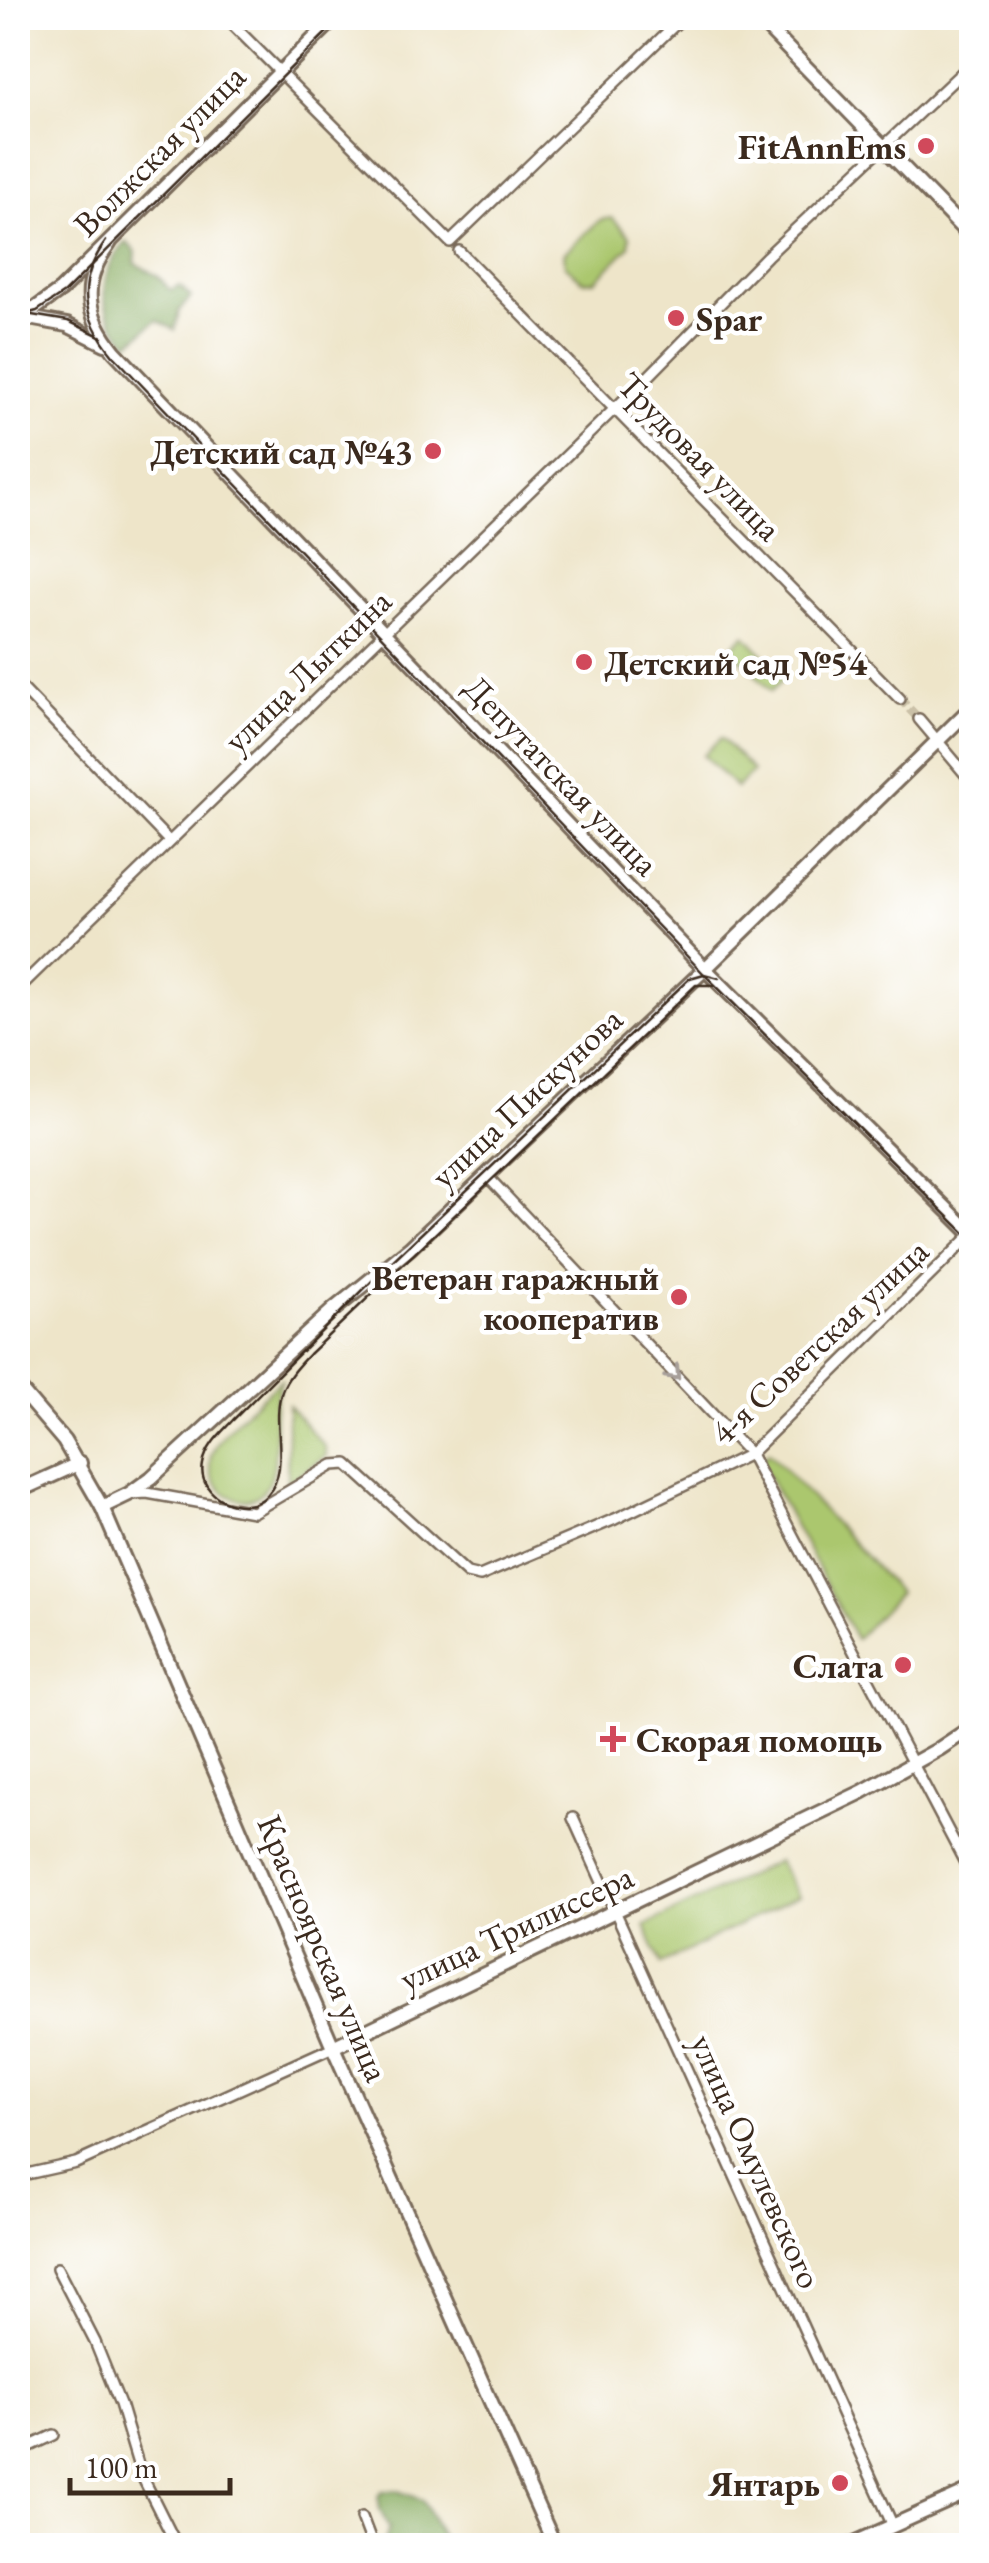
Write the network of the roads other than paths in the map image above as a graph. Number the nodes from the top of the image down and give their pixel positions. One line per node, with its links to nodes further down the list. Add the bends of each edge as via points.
1 (226, 18): 6 (street)
2 (335, 18): 6 (street, Волжская улица)
3 (682, 18): 6 (street, via 450,242)
4 (758, 18): 7 (street)
5 (972, 62): 7 (street)
6 (280, 72): 9 (street, Волжская улица)
7 (882, 145): 8 (street); 13 (street)
8 (972, 238)
9 (109, 244): 11 (street, Волжская улица, via 47,301); 12 (street, Депутатская улица, via 95,262 89,293 96,324)
10 (459, 252): 15 (street, Трудовая улица)
11 (18, 314): 12 (street, Депутатская улица, via 66,325)
12 (116, 352): 16 (street, Депутатская улица)
13 (648, 376)
14 (634, 390): 15 (street, улица Лыткина)
15 (616, 409): 16 (street, улица Лыткина); 18 (street, Трудовая улица)
16 (386, 634): 23 (street, улица Лыткина); 24 (street, Депутатская улица)
17 (18, 684): 23 (street)
18 (900, 699)
19 (972, 707): 21 (street, улица Пискунова)
20 (919, 719): 21 (street)
21 (935, 741): 22 (street); 24 (street, улица Пискунова)
22 (972, 782)
23 (169, 841): 25 (street, улица Лыткина)
24 (704, 969): 26 (street, улица Пискунова); 27 (street, Депутатская улица)
25 (18, 989)
26 (487, 1176): 29 (street, one-way to 29); 32 (street, улица Пискунова)
27 (972, 1234): 29 (street, 4-я Советская улица)
28 (18, 1388): 30 (street, Красноярская улица)
29 (750, 1454): 32 (street, 4-я Советская улица, via 480,1576 467,1573 347,1464 253,1512); 35 (street)
30 (80, 1464): 31 (street); 33 (street, Красноярская улица)
31 (18, 1491)
32 (129, 1494): 33 (street, улица Пискунова)
33 (102, 1506): 39 (street, Красноярская улица)
34 (972, 1727): 35 (street, улица Трилиссера)
35 (914, 1764): 37 (street); 38 (street, улица Трилиссера)
36 (573, 1818): 38 (street, улица Омулевского)
37 (972, 1876)
38 (615, 1914): 39 (street, улица Трилиссера); 46 (street, улица Омулевского)
39 (333, 2047): 40 (street, улица Трилиссера, via 76,2163); 49 (street, Красноярская улица)
40 (18, 2176)
41 (56, 2268): 47 (street, via 95,2342 141,2474)
42 (54, 2435): 43 (street)
43 (18, 2452)
44 (972, 2490): 46 (street)
45 (362, 2517): 48 (street)
46 (893, 2526): 50 (street)
47 (177, 2546)
48 (372, 2546)
49 (555, 2546)
50 (848, 2546)

